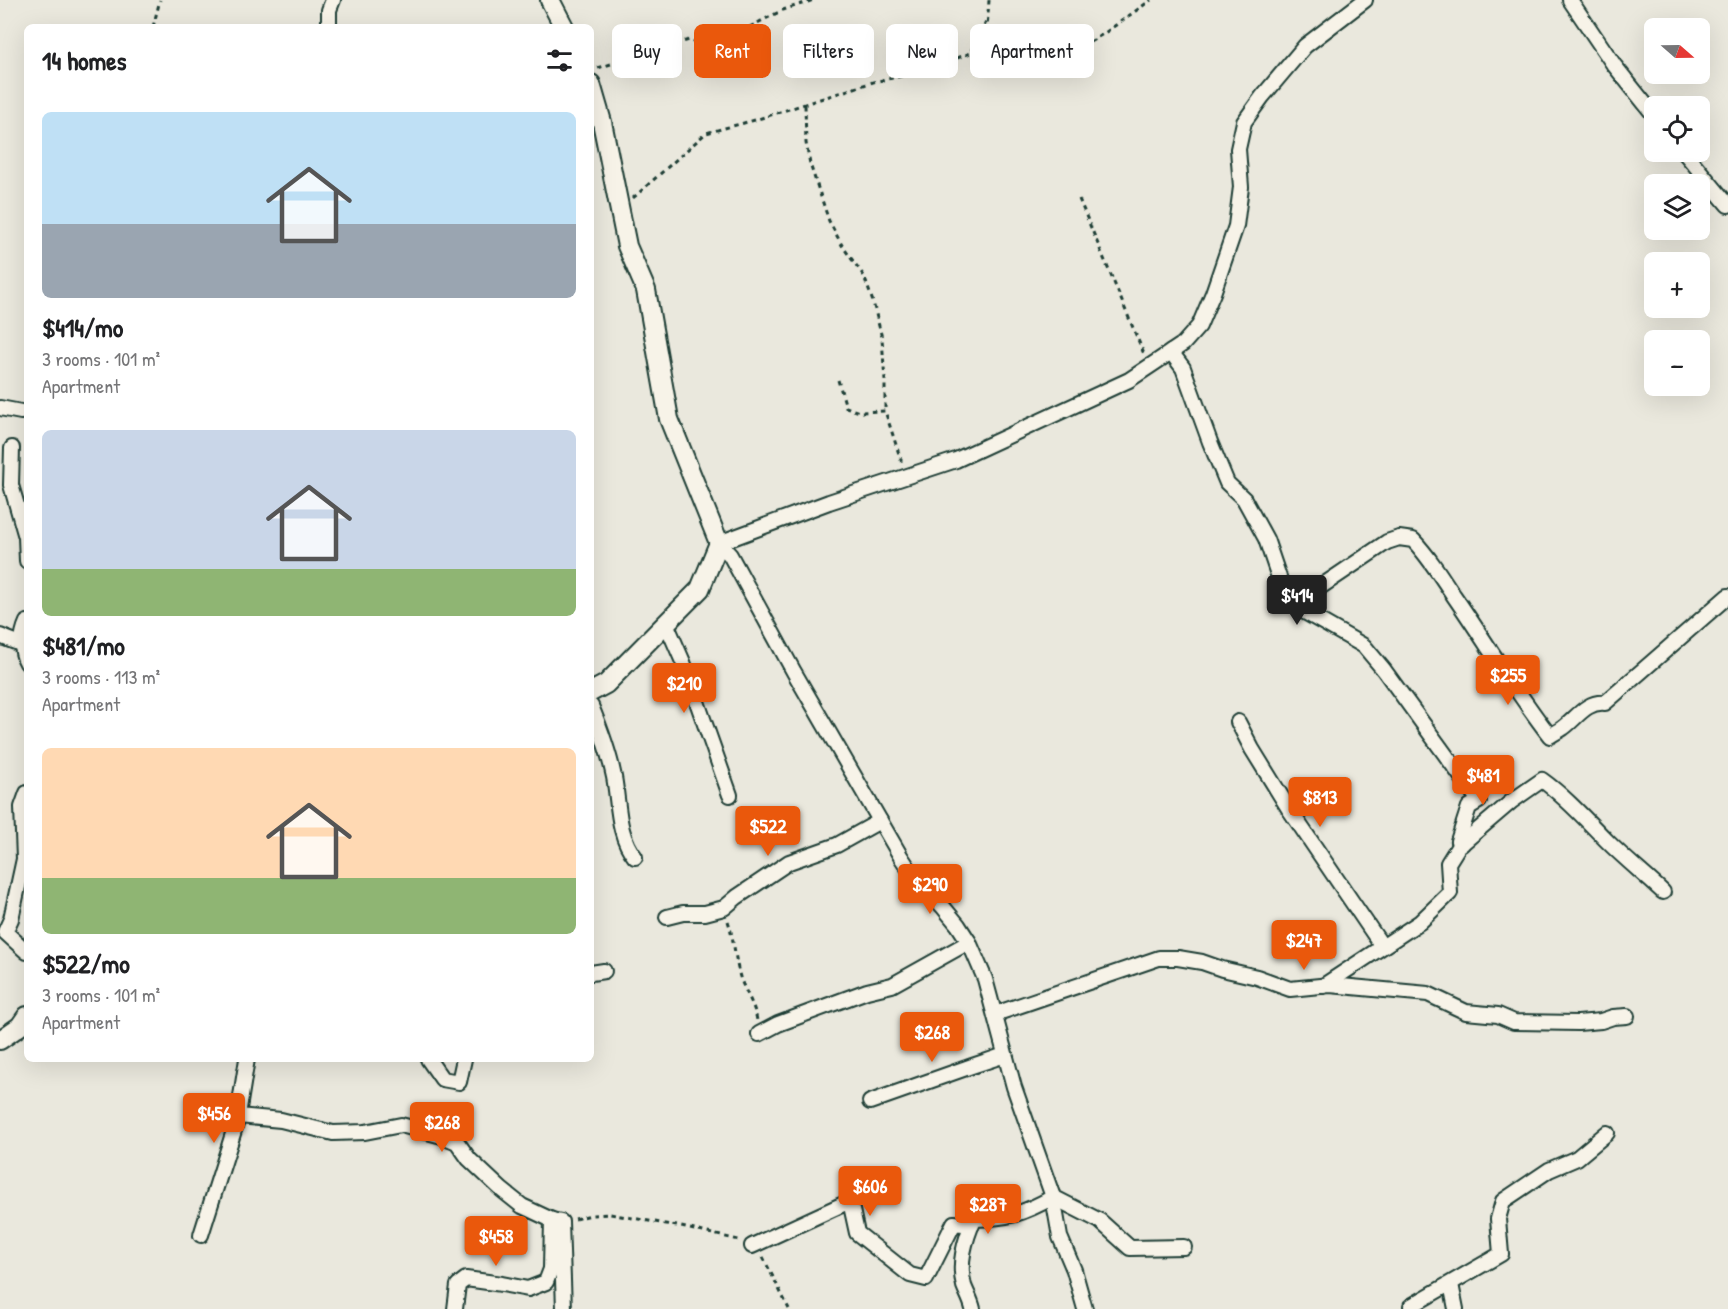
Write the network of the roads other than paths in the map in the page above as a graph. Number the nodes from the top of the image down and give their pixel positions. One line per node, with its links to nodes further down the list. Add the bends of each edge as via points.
1 (333, 0): 5 (street)
2 (550, 0): 6 (street)
3 (1365, 0): 11 (street, via 1305,46 1244,122 1238,149 1241,187 1236,226 1199,326)
4 (1570, 0): 8 (street)
5 (329, 24)
6 (562, 24)
7 (594, 94): 16 (street, via 627,246 646,290 669,419)
8 (1644, 102)
9 (1692, 162): 10 (street)
10 (1728, 205)
11 (1171, 352): 16 (street, via 1130,380 956,460); 18 (street, via 1183,368 1227,483 1244,499 1266,539 1284,592)
12 (0, 408): 13 (street)
13 (21, 412)
14 (12, 448): 15 (street, via 11,485)
15 (24, 530)
16 (719, 543): 19 (street, via 700,588); 29 (street, via 730,555)
17 (1728, 596): 18 (street, via 1605,704 1596,702 1550,736 1413,540 1399,538 1387,542)
18 (1295, 604): 30 (street, via 1364,646 1479,801 1469,807 1458,841)
19 (666, 623): 24 (street, via 606,684); 27 (street)
20 (24, 629): 22 (street)
21 (0, 636): 22 (street)
22 (23, 645): 23 (street)
23 (24, 659)
24 (594, 690)
25 (594, 714): 31 (street, via 614,775 620,819)
26 (1238, 722): 37 (street, via 1289,809)
27 (730, 795)
28 (24, 801): 33 (street)
29 (880, 821): 35 (street, via 837,845 789,862 724,908); 36 (street, via 911,872)
30 (1462, 844): 34 (street, via 1542,780); 37 (street, via 1448,863 1450,893 1420,922)
31 (635, 857)
32 (24, 859): 38 (street, via 6,932)
33 (24, 859)
34 (1663, 892)
35 (667, 916)
36 (969, 942): 40 (street); 43 (street, via 892,985)
37 (1382, 946): 39 (street)
38 (24, 949)
39 (1323, 986): 40 (street, via 1290,989 1202,962 1159,958); 41 (street, via 1428,994 1466,1012 1498,1015 1514,1022 1578,1023)
40 (994, 1014): 45 (street)
41 (1627, 1016)
42 (24, 1020): 44 (street)
43 (759, 1034)
44 (0, 1040)
45 (1005, 1055): 49 (street); 52 (street)
46 (247, 1062): 50 (street)
47 (430, 1062): 48 (street, via 442,1079 459,1082)
48 (463, 1062)
49 (870, 1102)
50 (238, 1116): 53 (street, via 281,1120 333,1133 401,1125 442,1136 457,1142 469,1159 522,1206); 55 (street)
51 (1607, 1133): 58 (street, via 1577,1158 1548,1170 1503,1202 1498,1219 1501,1254)
52 (1053, 1197): 54 (street, via 1032,1209 1002,1218 974,1219); 57 (street, via 1100,1221 1130,1248); 63 (street, via 1060,1237)
53 (556, 1221): 60 (street, via 546,1282 528,1289 466,1279 458,1285); 61 (street)
54 (972, 1225): 56 (street, via 954,1223 926,1279 910,1275 857,1233 850,1201); 62 (street, via 962,1265 964,1286)
55 (201, 1235)
56 (752, 1246)
57 (1184, 1247)
58 (1451, 1284): 59 (street); 64 (street)
59 (1411, 1306)
60 (455, 1309)
61 (564, 1309)
62 (973, 1309)
63 (1085, 1309)
64 (1456, 1309)

